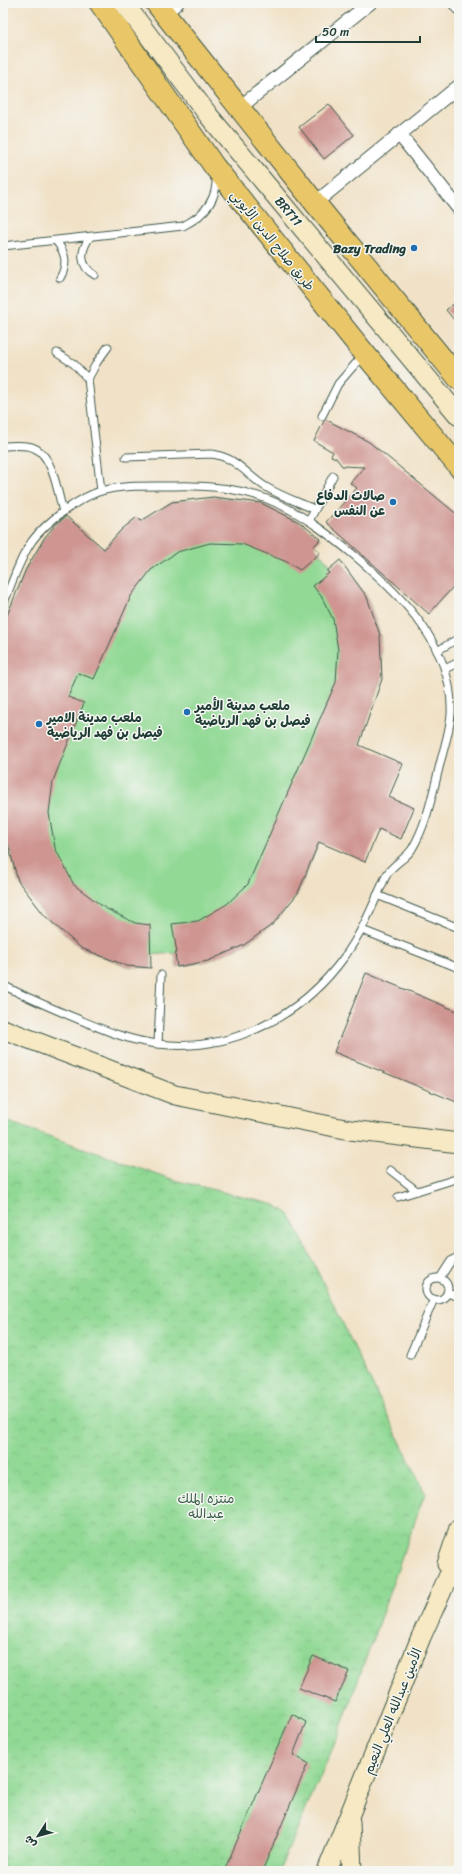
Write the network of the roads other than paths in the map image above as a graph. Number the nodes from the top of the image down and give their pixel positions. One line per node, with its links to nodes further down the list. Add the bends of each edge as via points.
1 (100, 3): 10 (main road, طريق صلاح الدين الأيوبي)
2 (124, 3): 24 (main road, BRT11, via 209,116)
3 (370, 3): 8 (street)
4 (455, 3): 6 (street)
5 (166, 6): 8 (main road)
6 (459, 8)
7 (459, 86): 9 (street)
8 (239, 108): 11 (main road)
9 (399, 134): 11 (street); 12 (street)
10 (214, 166): 13 (lane, via 214,195 197,219 169,229); 20 (main road, طريق صلاح الدين الأيوبي)
11 (315, 203): 22 (main road)
12 (459, 209)
13 (90, 237): 14 (lane); 16 (lane, via 85,245 83,262 87,271)
14 (56, 241): 15 (lane); 17 (lane, via 65,255 64,271)
15 (3, 246)
16 (95, 275)
17 (60, 278)
18 (108, 347): 21 (lane, via 96,362)
19 (57, 353): 21 (lane, via 74,364)
20 (364, 354): 23 (lane, via 338,384); 27 (main road, طريق صلاح الدين الأيوبي)
21 (88, 379): 29 (lane)
22 (459, 379)
23 (322, 416)
24 (459, 416)
25 (3, 446): 31 (lane, via 33,447 45,456 51,468)
26 (126, 457): 30 (lane, via 212,454 222,456 240,466 253,479 268,488)
27 (459, 467)
28 (333, 476): 30 (lane)
29 (101, 491): 31 (lane); 32 (lane, via 155,486 217,486 249,493 279,504)
30 (314, 509): 32 (lane)
31 (63, 512): 33 (lane, via 46,525 32,541)
32 (309, 521): 35 (lane, via 379,577 407,606)
33 (3, 605)
34 (459, 638): 35 (lane)
35 (438, 651): 37 (lane)
36 (459, 662): 37 (lane)
37 (445, 669): 38 (lane, via 451,705 449,734 425,819 410,852 390,869)
38 (378, 895): 39 (lane); 40 (lane)
39 (459, 928)
40 (362, 930): 41 (lane); 45 (lane, via 325,981 303,1002 277,1020 249,1033 220,1042 189,1046)
41 (459, 968)
42 (161, 975): 45 (lane)
43 (3, 985): 45 (lane, via 99,1028 128,1038)
44 (3, 1029): 46 (main road, via 175,1095 350,1130)
45 (158, 1044)
46 (459, 1143)
47 (390, 1170): 49 (lane)
48 (459, 1178): 49 (lane)
49 (417, 1191): 50 (lane)
50 (398, 1197)
51 (459, 1256): 52 (lane, via 451,1261)
52 (440, 1278): 53 (lane, via 447,1284); 55 (lane, via 431,1279 427,1283 427,1293)
53 (447, 1293): 54 (lane); 55 (lane, via 442,1298)
54 (459, 1297)
55 (434, 1299): 56 (lane)
56 (410, 1355)
57 (459, 1528): 59 (main road)
58 (459, 1553): 59 (main road, الأمين عبدالله العلي النعيم)
59 (436, 1602): 60 (main road, الأمين عبدالله العلي النعيم)
60 (350, 1818): 61 (main road, الأمين عبدالله العلي النعيم); 62 (main road)
61 (327, 1871)
62 (352, 1871)

